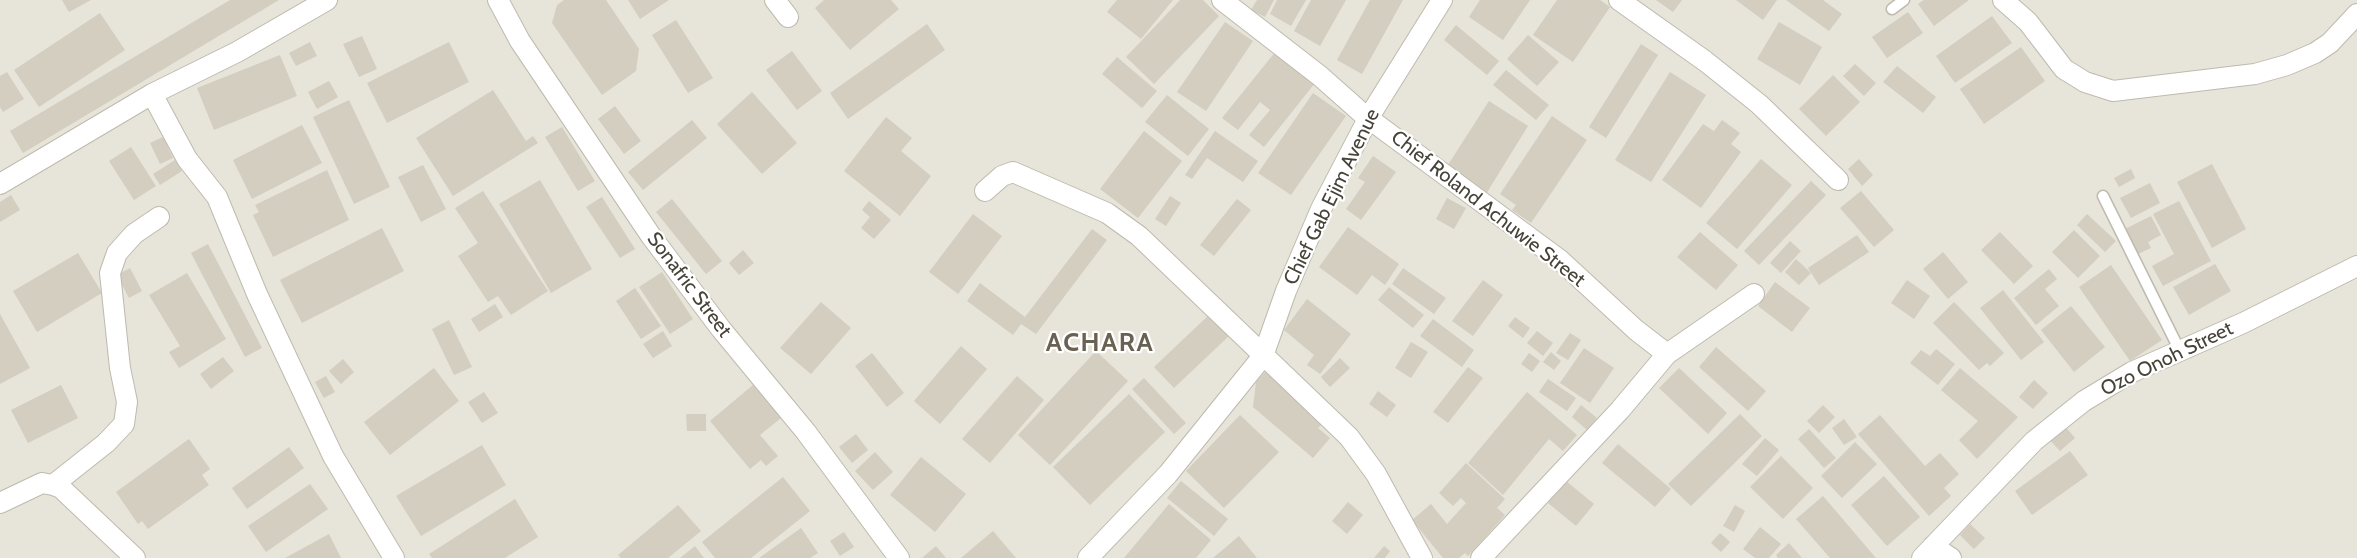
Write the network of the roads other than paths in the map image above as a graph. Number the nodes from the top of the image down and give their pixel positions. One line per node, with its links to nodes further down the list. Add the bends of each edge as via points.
1 (327, 0): 12 (street, via 237,52)
2 (498, 0): 29 (street, Sonafric Street, via 520,41 651,236 820,450)
3 (775, 0): 11 (street)
4 (1222, 0): 13 (street, Chief Roland Achuwie Street)
5 (1442, 0): 13 (street, Chief Gab Ejim Avenue)
6 (1619, 0): 14 (street, via 1751,97)
7 (1904, 0): 9 (lane)
8 (2003, 0): 10 (street, via 2028,22 2064,69 2085,82 2113,91 2254,74 2287,65 2330,43)
9 (1892, 9)
10 (2357, 14)
11 (788, 17)
12 (152, 94): 15 (street); 28 (street, via 187,159 217,197 257,294 333,456)
13 (1369, 117): 22 (street, Chief Roland Achuwie Street, via 1560,260); 23 (street, Chief Gab Ejim Avenue, via 1303,249)
14 (1838, 180)
15 (0, 184)
16 (985, 191): 23 (street, via 1013,172 1107,213 1139,236)
17 (2103, 196): 21 (lane)
18 (159, 217): 24 (street, via 134,234 117,253 110,273 127,402 124,424)
19 (2357, 266): 21 (street, Ozo Onoh Street)
20 (1754, 294): 22 (street)
21 (2180, 351): 26 (street, Ozo Onoh Street, via 2132,372 2060,420 2034,441)
22 (1667, 354): 32 (street)
23 (1263, 356): 30 (street, Chief Gab Ejim Avenue, via 1168,474); 31 (street, via 1349,437 1376,474)
24 (53, 485): 25 (street, via 42,483); 27 (street, via 62,488)
25 (0, 503)
26 (1927, 552): 33 (street)
27 (135, 558)
28 (394, 558)
29 (899, 558)
30 (1088, 558)
31 (1422, 558)
32 (1481, 558)
33 (1951, 558)

